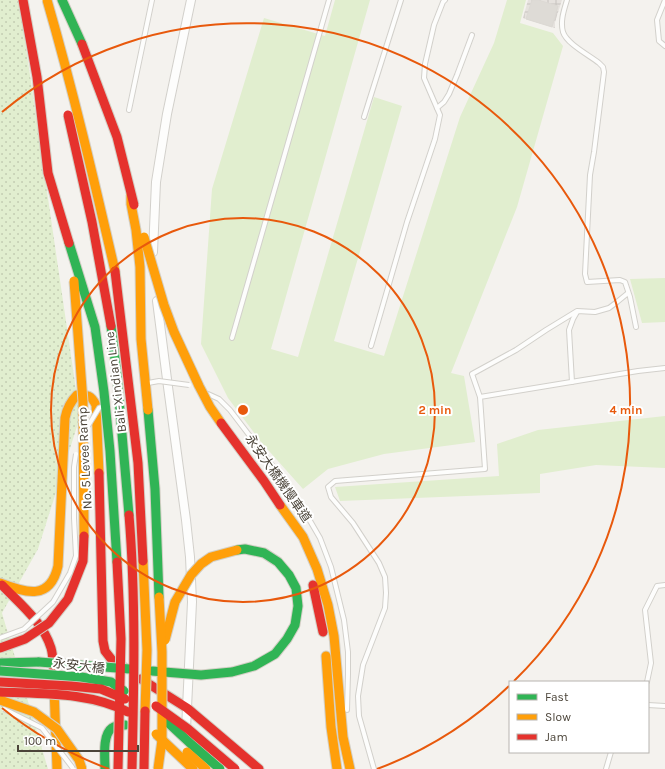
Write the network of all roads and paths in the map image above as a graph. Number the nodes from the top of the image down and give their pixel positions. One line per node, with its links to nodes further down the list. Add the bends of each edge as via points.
1 (23, 0): 17 (main road, bridge, via 37,77)
2 (47, 0): 60 (main road, Bali-Xindian Line, bridge, via 90,161 116,275 138,463 147,650)
3 (62, 0): 18 (main road, bridge, via 82,44 117,137)
4 (152, 0): 15 (lane)
5 (191, 0): 48 (street, via 167,114 156,182 152,249 158,314 190,557 192,602)
6 (329, 0): 22 (lane)
7 (401, 0): 16 (lane)
8 (445, 0): 14 (lane, via 434,25 424,78)
9 (567, 0): 19 (lane, via 563,12 563,33 570,42 599,63 604,72 590,175 585,274 587,282 625,282)
10 (664, 0): 12 (lane, via 657,20 659,41)
11 (472, 34): 14 (lane, via 449,94)
12 (665, 46)
13 (66, 107): 59 (main road, Bali-Xindian Line, bridge, via 104,283 118,389 132,557)
14 (438, 108): 23 (lane, via 440,115 434,140)
15 (129, 110)
16 (364, 117)
17 (48, 173): 35 (main road, bridge, via 75,283 83,402 83,561 68,599 49,622 25,639); 58 (main road, bridge, via 95,327 104,392 121,639)
18 (131, 195): 31 (main road, bridge, via 164,305 199,386 210,407); 36 (main road, bridge, via 140,267 141,339 156,489)
19 (628, 292): 20 (lane, via 609,308 595,312); 21 (lane)
20 (577, 311): 25 (lane, via 569,330); 28 (lane, via 516,350 472,374)
21 (636, 327)
22 (232, 338)
23 (371, 346)
24 (665, 368): 25 (lane, via 638,370)
25 (572, 382): 28 (lane)
26 (143, 385): 49 (lane, 永安大橋機慢車道, bridge, via 159,381 189,385 219,399 294,496 320,538 331,567 344,620 348,652)
27 (137, 388): 29 (lane, bridge, via 99,408)
28 (480, 397): 69 (lane, via 485,469 335,480 328,487 331,497 353,523 386,577 385,608 363,665 358,696 359,716)
29 (78, 441)
30 (77, 448): 34 (lane, bridge, via 74,467 76,556 70,573 48,607 24,629)
31 (280, 505): 67 (main road, via 310,572 322,626 329,713); 68 (main road, via 303,538 317,569 328,605 334,636 343,737)
32 (0, 583): 48 (main road, No. 5 Levee Ramp, via 27,592 39,591 49,585 55,577 58,566 65,418 71,401 77,396 87,395 93,399 97,414 105,651 112,660); 54 (main road, No. 5 Levee Ramp, via 36,622 51,648)
33 (665, 585): 39 (lane, via 657,586 645,610 651,663)
34 (0, 638)
35 (0, 648)
36 (162, 652): 37 (main road, bridge, via 175,602 192,575 211,557 244,549 264,553 278,562 296,588 298,606 295,625 288,639 275,654 254,666 232,672 201,675 39,662); 61 (main road, bridge, via 162,740)
37 (0, 663)
38 (0, 671): 41 (main road, 永安大橋, bridge, via 81,677)
39 (647, 681)
40 (0, 682): 44 (main road, 永安大橋, bridge, via 101,689)
41 (111, 682): 50 (main road, 永安大橋, bridge, via 149,706); 65 (main road, bridge, via 138,693 188,729)
42 (0, 692): 62 (main road, bridge, via 91,698 110,703 139,718)
43 (0, 700): 56 (main road, bridge, via 34,712 57,729 79,760)
44 (135, 704): 50 (main road, 永安大橋, bridge); 63 (main road, bridge)
45 (649, 705): 46 (lane)
46 (665, 706)
47 (0, 707): 55 (lane, bridge, via 42,728)
48 (187, 708): 62 (street); 66 (main road)
49 (347, 716)
50 (184, 737): 64 (main road, 永安大橋, bridge)
51 (348, 737): 53 (lane)
52 (611, 753): 70 (lane)
53 (352, 756)
54 (57, 769)
55 (73, 769)
56 (82, 769)
57 (105, 769): 62 (main road, via 106,736 117,725 127,725 150,737)
58 (118, 769)
59 (132, 769)
60 (144, 769)
61 (158, 769)
62 (186, 769)
63 (206, 769)
64 (220, 769)
65 (234, 769)
66 (259, 769)
67 (337, 769)
68 (350, 769)
69 (374, 769)
70 (606, 769)

